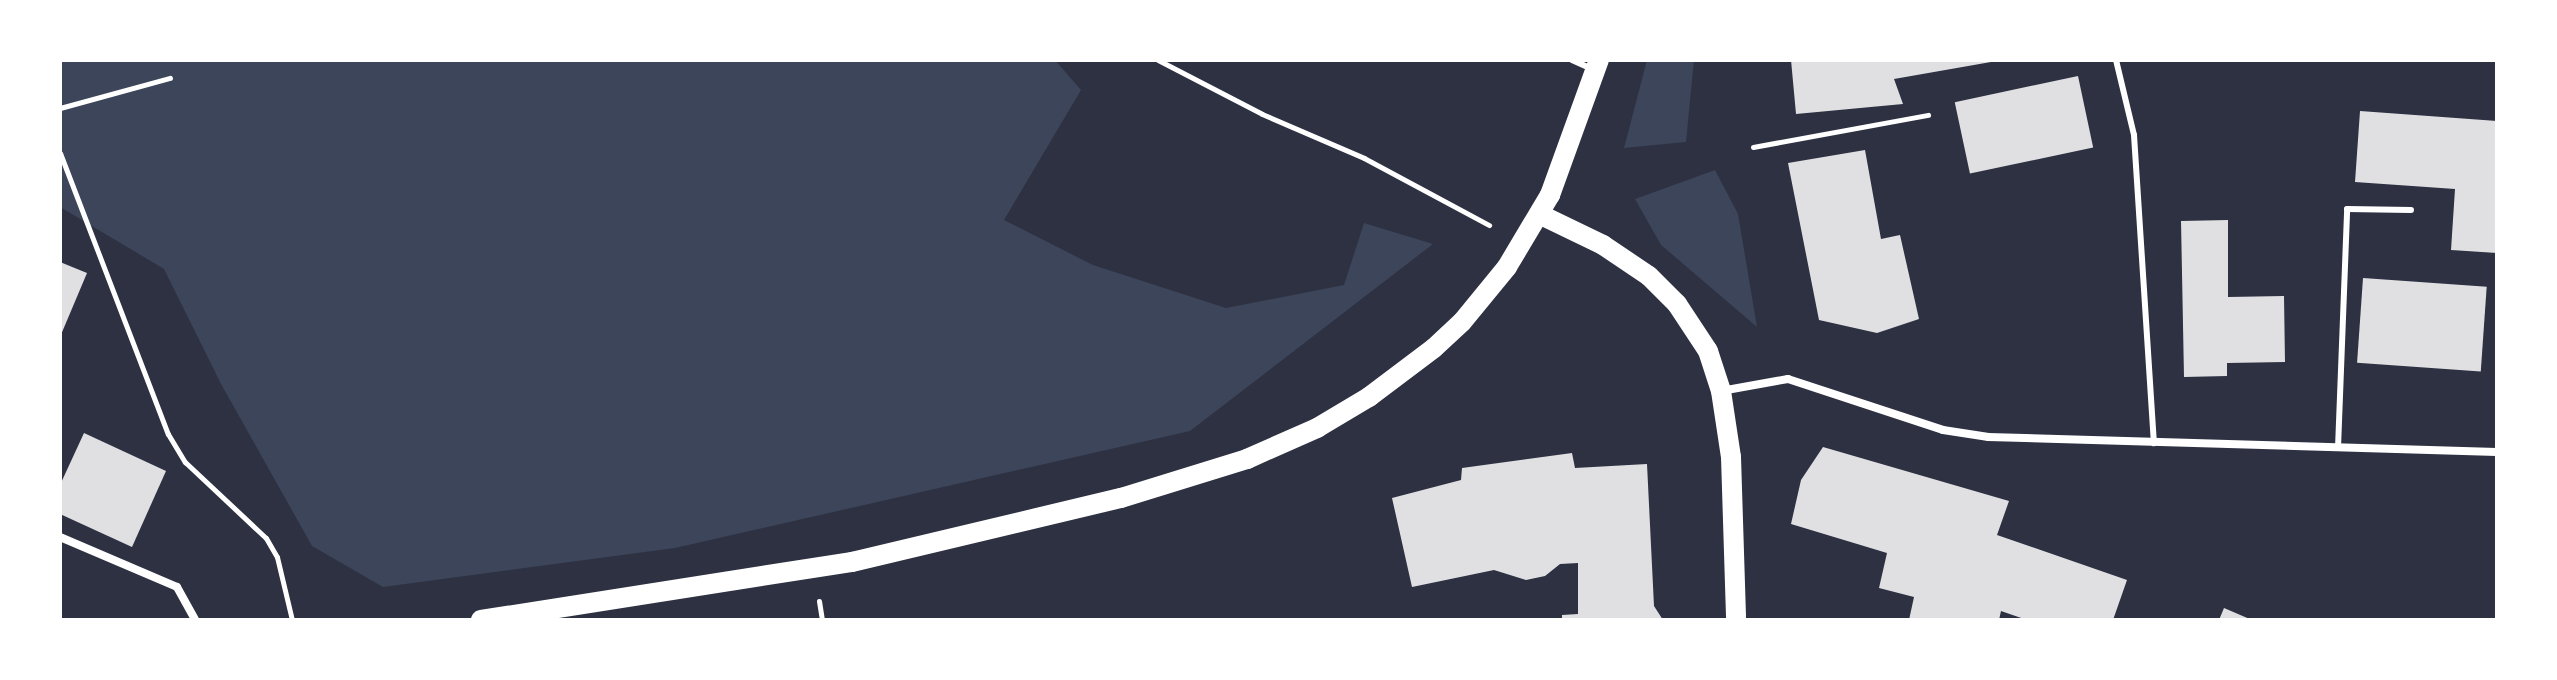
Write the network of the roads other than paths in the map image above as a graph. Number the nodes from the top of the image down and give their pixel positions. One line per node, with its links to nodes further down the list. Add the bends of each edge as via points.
1 (1572, 60): 3 (lane)
2 (2116, 60): 7 (lane, via 2134,135)
3 (1597, 65): 5 (main road)
4 (2411, 210): 8 (lane, via 2347,209)
5 (1541, 215): 6 (main road, via 1603,245 1664,289 1708,351); 12 (main road, via 1462,322 1419,361 1336,417 1247,459 1121,498 852,562)
6 (1721, 391): 7 (street, via 1788,379 1943,430 1988,437); 13 (main road, via 1731,457)
7 (2154, 443): 8 (street)
8 (2338, 448): 9 (street)
9 (2497, 452)
10 (60, 537): 11 (street, via 177,587)
11 (195, 620)
12 (481, 620)
13 (1736, 620)

